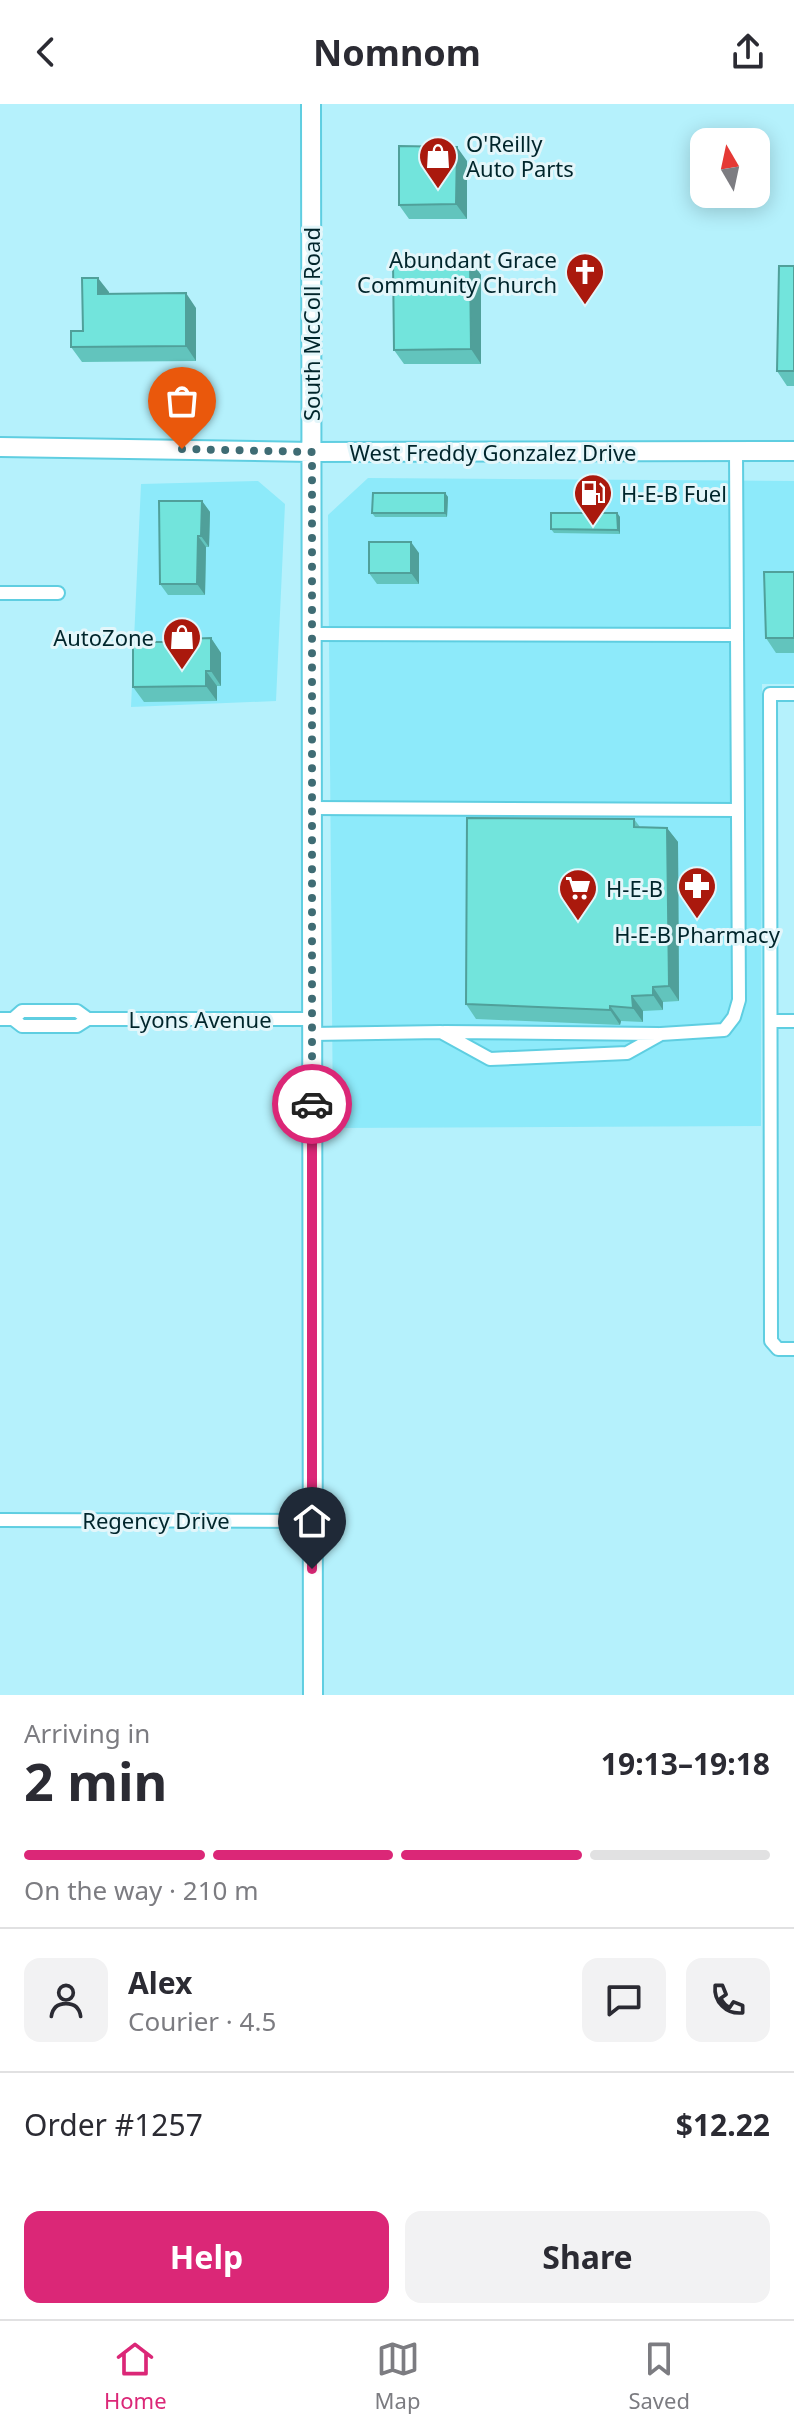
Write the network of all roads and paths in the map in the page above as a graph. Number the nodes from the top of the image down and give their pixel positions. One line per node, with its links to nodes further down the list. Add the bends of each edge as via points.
1 (311, 104): 5 (main road, South McColl Road)
2 (0, 447): 5 (main road, West Freddy Gonzalez Drive)
3 (736, 451): 4 (main road, West Freddy Gonzalez Drive); 5 (main road, West Freddy Gonzalez Drive); 9 (street, Lyons Avenue)
4 (794, 451)
5 (312, 452): 8 (main road, South McColl Road)
6 (0, 593): 7 (street)
7 (58, 593)
8 (312, 634): 9 (street); 11 (main road, South McColl Road)
9 (737, 635): 12 (street, Lyons Avenue)
10 (794, 694): 14 (street, via 770,694)
11 (312, 808): 12 (street); 16 (main road, South McColl Road)
12 (738, 810): 18 (street, Lyons Avenue, via 739,1000 734,1017 724,1030)
13 (6, 1019): 16 (street, Lyons Avenue, via 22,1011 77,1011 88,1019)
14 (771, 1021): 15 (street); 19 (street, via 771,1341 778,1349)
15 (794, 1021)
16 (312, 1026): 17 (street, Lyons Avenue); 21 (main road, South McColl Road)
17 (441, 1032): 18 (street, Lyons Avenue); 18 (street, via 490,1059 627,1053)
18 (661, 1034)
19 (794, 1349)
20 (0, 1520): 21 (street, Regency Drive)
21 (312, 1521): 22 (main road, South McColl Road)
22 (313, 1695)

